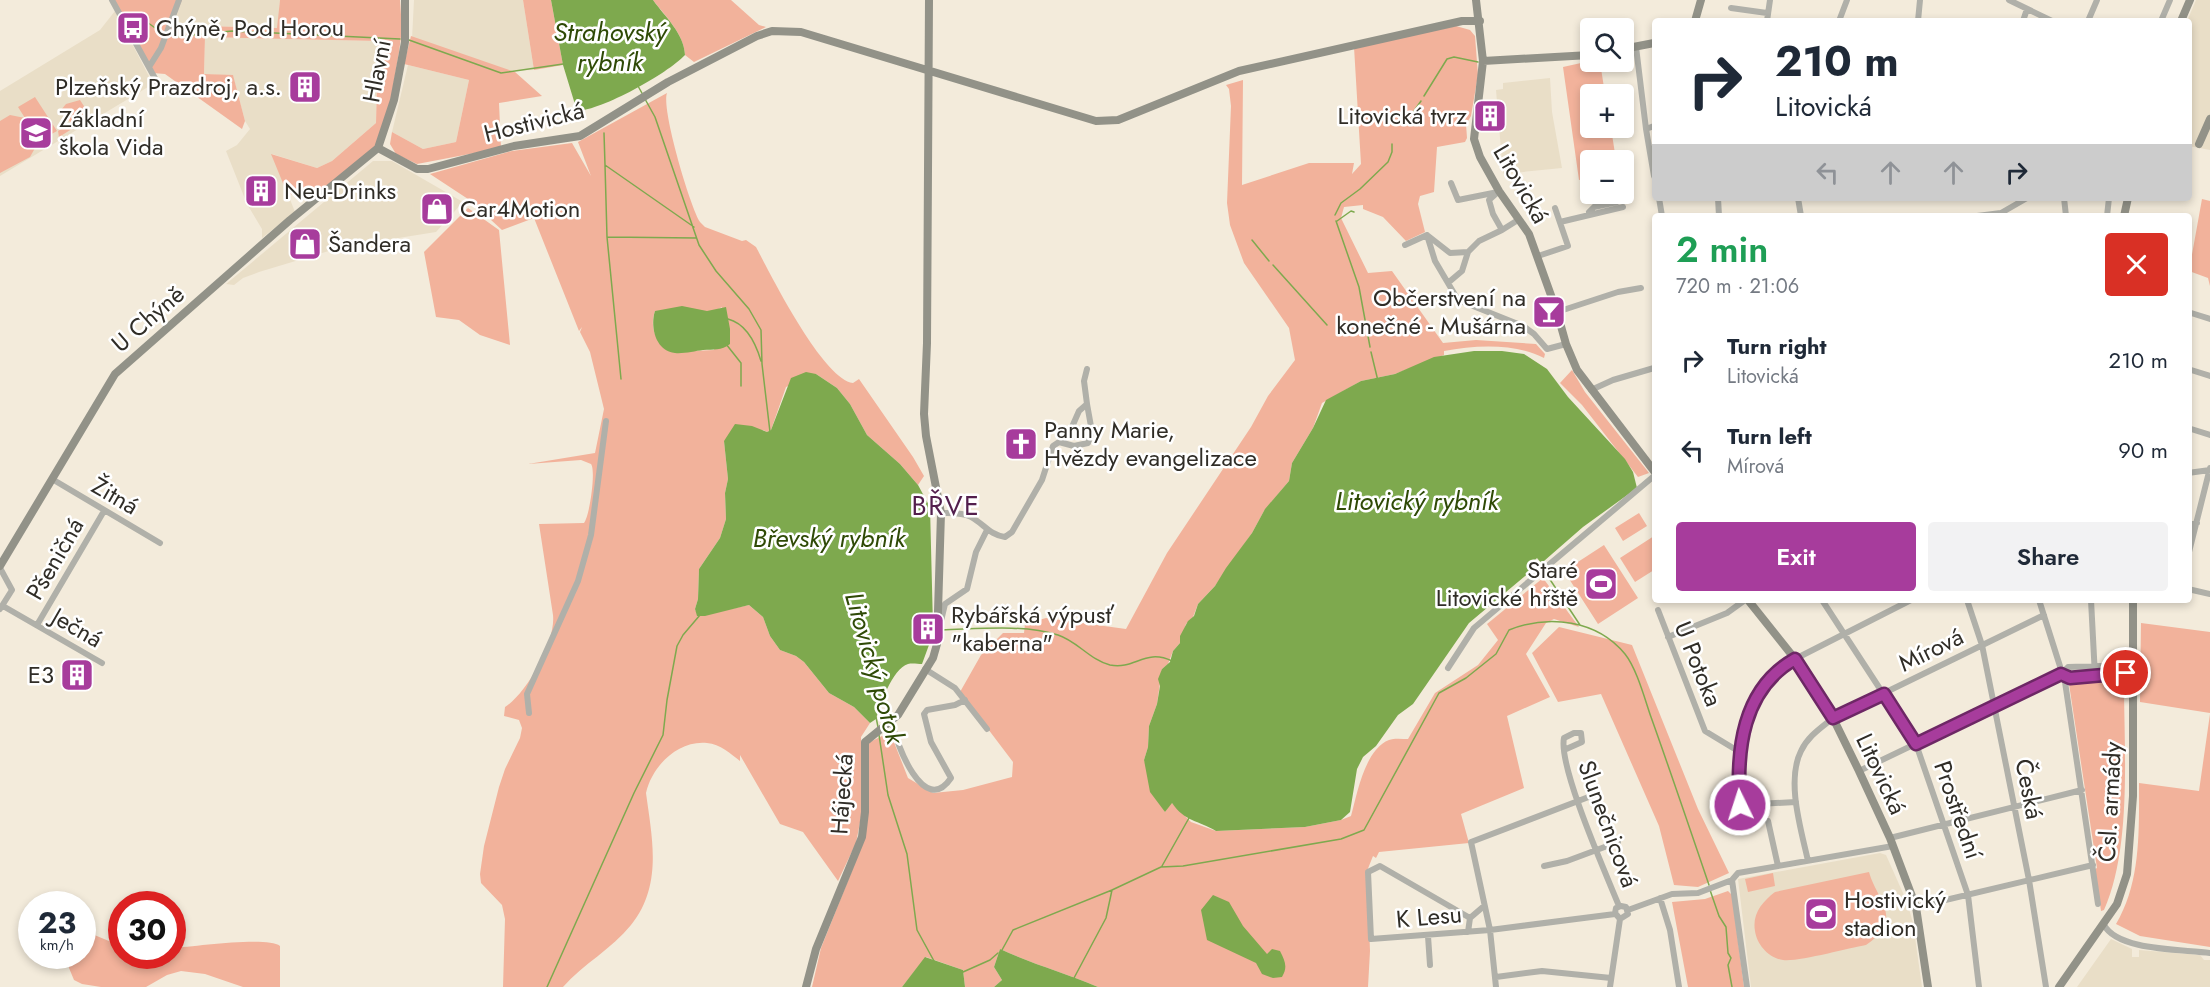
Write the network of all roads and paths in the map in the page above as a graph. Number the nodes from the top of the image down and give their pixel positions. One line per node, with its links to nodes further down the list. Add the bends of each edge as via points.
1 (112, 0): 31 (street)
2 (180, 0): 31 (street)
3 (405, 0): 38 (street, Hlavní, via 403,53 394,100)
4 (929, 0): 32 (street, Hájecká)
5 (1476, 0): 26 (street, Litovická)
6 (1701, 0): 17 (street)
7 (1770, 0): 16 (street)
8 (1847, 0): 19 (street)
9 (1920, 0): 20 (street)
10 (2009, 0): 15 (street)
11 (2097, 0): 23 (street)
12 (2170, 0): 24 (street)
13 (2190, 0): 25 (street)
14 (1731, 8): 16 (street)
15 (2027, 9): 21 (street); 22 (street)
16 (1767, 13): 18 (street)
17 (1696, 18)
18 (1767, 18)
19 (1840, 18)
20 (1917, 18)
21 (2025, 18)
22 (2046, 18)
23 (2089, 18)
24 (2162, 18)
25 (2182, 18)
26 (1480, 21): 30 (street, Litovická); 32 (street, Hostivická, via 1462,21 1239,71 1108,122)
27 (1652, 43): 28 (street)
28 (1636, 47): 36 (street)
29 (1580, 56): 30 (street)
30 (1483, 61): 41 (street, Litovická, via 1474,139)
31 (149, 67): 33 (street)
32 (928, 70): 38 (street, Hostivická, via 801,32 772,31 694,67 580,136 514,146 428,169 417,169); 75 (street, Hájecká, via 925,426)
33 (157, 82)
34 (2210, 119): 37 (street)
35 (1652, 127): 36 (street)
36 (1646, 129): 39 (street)
37 (2199, 144)
38 (378, 148): 73 (street, U Chýně, via 115,374)
39 (1652, 164)
40 (1451, 183): 41 (street, via 1458,200)
41 (1499, 191): 46 (street, Litovická); 48 (street, via 1489,200)
42 (2022, 201): 45 (street)
43 (1620, 204): 47 (street)
44 (1555, 208): 47 (street)
45 (2001, 213)
46 (1518, 220): 48 (street); 52 (street, Litovická)
47 (1560, 222): 52 (street, via 1568,246)
48 (1502, 230): 51 (street, via 1479,241)
49 (1427, 235): 50 (street); 51 (street, via 1450,253); 53 (street, via 1435,261)
50 (1405, 245)
51 (1468, 252): 53 (street, via 1462,271)
52 (1538, 256): 55 (street, Litovická)
53 (1449, 282): 58 (street, via 1458,300 1523,326 1547,349)
54 (1641, 288): 55 (street)
55 (1557, 312): 58 (street, Litovická)
56 (2192, 313): 57 (street)
57 (2210, 319)
58 (1566, 344): 63 (street, Litovická)
59 (1087, 369): 64 (street)
60 (1652, 369): 63 (street)
61 (2192, 370): 62 (street)
62 (2210, 376)
63 (1590, 390): 69 (street, Litovická)
64 (1087, 404): 68 (street, via 1079,411 1068,436); 68 (street, via 1092,432 1088,443 1074,446)
65 (606, 421): 111 (street, via 591,535 578,581 527,694)
66 (2192, 429): 67 (street)
67 (2210, 435)
68 (1059, 442): 78 (street, via 1053,446 1042,480 1012,532 1005,537)
69 (1652, 468)
70 (2210, 470): 71 (street); 76 (street)
71 (2192, 472)
72 (1652, 478): 103 (street, via 1485,618 1462,643)
73 (52, 479): 74 (street, Žitná); 81 (street, U Chýně)
74 (104, 511): 79 (street, Žitná); 95 (street, Pšeničná)
75 (941, 513): 78 (street, via 971,517); 96 (street, Hájecká)
76 (2198, 524): 77 (street); 80 (street)
77 (2192, 525)
78 (987, 530): 96 (street, via 976,552 967,589 945,604)
79 (160, 543)
80 (2192, 543)
81 (0, 567): 92 (street, via 12,590)
82 (2192, 590): 83 (street)
83 (2210, 594)
84 (1742, 603): 98 (street)
85 (1748, 603): 100 (street, Litovická)
86 (1824, 603): 97 (street, Prostřední)
87 (1905, 603): 97 (street)
88 (1968, 603): 99 (street, Česká)
89 (2040, 603): 94 (street)
90 (2091, 603): 102 (street)
91 (2133, 603): 104 (street, Čsl. armády)
92 (2, 608): 95 (street, Ječná)
93 (1658, 610): 98 (street, U Potoka)
94 (2044, 615): 99 (street, Mírová); 106 (street)
95 (37, 626): 101 (street, Ječná)
96 (938, 628): 105 (street, Hájecká, via 935,652)
97 (1845, 634): 100 (street); 108 (street, Prostřední)
98 (1668, 637): 117 (street, U Potoka, via 1705,730)
99 (1982, 645): 108 (street, Mírová); 110 (street, Česká)
100 (1795, 659): 112 (street, Litovická); 117 (street, via 1773,676 1757,697)
101 (102, 663)
102 (2094, 665): 104 (street); 106 (street, via 2068,667); 107 (street)
103 (1448, 668)
104 (2133, 668): 107 (street); 145 (street, Čsl. armády, via 2129,859 2122,892)
105 (925, 669): 109 (street); 113 (street, Hájecká)
106 (2061, 674): 107 (street, via 2070,678); 110 (street); 119 (street)
107 (2095, 676)
108 (1884, 694): 112 (street, Mírová); 115 (street, Prostřední)
109 (966, 700): 113 (street, via 924,714 931,742 951,778 939,790 913,777); 114 (street)
110 (1994, 705): 115 (street); 123 (street, Česká)
111 (529, 712)
112 (1833, 718): 118 (street, Litovická); 122 (street, Mírová, via 1801,750 1795,768)
113 (892, 722): 153 (street, Hájecká, via 868,738 864,748 862,837 816,950)
114 (987, 729)
115 (1916, 744): 118 (street); 125 (street, Prostřední)
116 (1564, 750): 116 (street, Slunečnicová, via 1564,738 1581,733 1582,742); 121 (street, Slunečnicová)
117 (1738, 751): 122 (street, via 1740,805)
118 (1859, 771): 127 (street, Litovická)
119 (2082, 790): 123 (street); 130 (street)
120 (1599, 793): 121 (street)
121 (1578, 802): 128 (street, Slunečnicová); 138 (street, via 1471,842)
122 (1796, 802): 129 (street, Mírová)
123 (2015, 807): 125 (street); 134 (street, Česká)
124 (1768, 821): 132 (street)
125 (1943, 825): 127 (street); 135 (street, Prostřední)
126 (1618, 842): 128 (street)
127 (1892, 842): 129 (street); 140 (street, Litovická)
128 (1597, 850): 131 (street); 139 (street, Slunečnicová)
129 (1808, 861): 132 (street)
130 (2092, 865): 134 (street); 137 (street)
131 (1544, 866)
132 (1778, 866): 133 (street, via 1738,873)
133 (1732, 880): 136 (street, via 1703,891); 157 (street)
134 (2029, 880): 135 (street); 160 (street, Česká)
135 (1968, 895): 140 (street); 159 (street, Prostřední)
136 (1660, 898): 141 (street); 156 (street, via 1670,930)
137 (2098, 904)
138 (1484, 906): 143 (street); 146 (street)
139 (1619, 906): 141 (street, Slunečnicová); 142 (street, Slunečnicová)
140 (1916, 907): 158 (street, Litovická)
141 (1628, 910): 144 (street, Slunečnicová, via 1626,917)
142 (1615, 914): 144 (street, Slunečnicová); 146 (street, K Lesu)
143 (1470, 918): 147 (street); 148 (street, K Lesu, via 1380,866 1368,872 1371,939)
144 (1620, 919): 152 (street, Slunečnicová)
145 (2104, 925): 149 (street, via 2115,937 2135,945); 161 (street, Čsl. armády)
146 (1490, 930): 147 (street, K Lesu); 151 (street)
147 (1468, 932): 148 (street, K Lesu)
148 (1428, 936): 150 (street)
149 (2210, 953)
150 (1430, 965)
151 (1496, 977): 152 (street, via 1542,971); 154 (street)
152 (1611, 978): 155 (street, Slunečnicová)
153 (806, 987)
154 (1496, 987)
155 (1610, 987)
156 (1679, 987)
157 (1747, 987)
158 (1928, 987)
159 (1979, 987)
160 (2046, 987)
161 (2059, 987)

